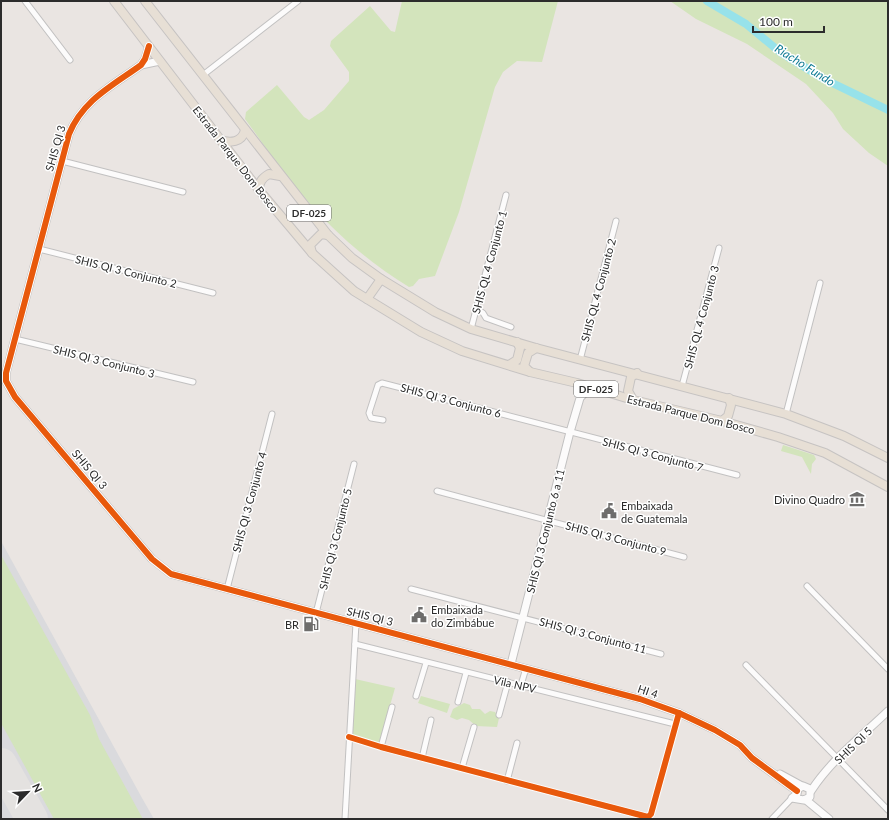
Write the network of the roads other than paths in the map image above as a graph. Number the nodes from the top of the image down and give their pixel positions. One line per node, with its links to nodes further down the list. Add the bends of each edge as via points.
1 (25, 1): 6 (street)
2 (114, 1): 5 (main road, Estrada Parque Dom Bosco / DF-025)
3 (145, 1): 9 (main road, DF-025)
4 (298, 1): 9 (street)
5 (149, 46): 7 (main road, Estrada Parque Dom Bosco / DF-025); 8 (street)
6 (70, 60)
7 (160, 60): 8 (street, SHIS QI 3); 11 (main road, Estrada Parque Dom Bosco / DF-025)
8 (141, 65): 12 (street, SHIS QI 3, via 83,108 68,134)
9 (203, 75): 10 (main road, DF-025)
10 (244, 130): 11 (main road, via 237,141); 13 (main road, DF-025)
11 (220, 140): 15 (main road, Estrada Parque Dom Bosco / DF-025)
12 (62, 161): 17 (street); 22 (street, SHIS QI 3)
13 (269, 162): 14 (main road, DF-025); 15 (main road, via 267,170 262,174)
14 (280, 176): 16 (main road, via 269,174 263,177); 20 (main road, DF-025)
15 (248, 177): 16 (main road, Estrada Parque Dom Bosco / DF-025)
16 (259, 190): 23 (main road, Estrada Parque Dom Bosco / DF-025)
17 (183, 192)
18 (506, 195): 28 (street, SHIS QL 4 Conjunto 1)
19 (616, 221): 34 (street, SHIS QL 4 Conjunto 2)
20 (328, 236): 23 (main road, via 321,234 310,244); 24 (main road, DF-025)
21 (719, 248): 41 (street, SHIS QL 4 Conjunto 3)
22 (39, 249): 26 (street, SHIS QI 3 Conjunto 2); 31 (street, SHIS QI 3)
23 (312, 253): 27 (main road, Estrada Parque Dom Bosco / DF-025, via 354,291)
24 (381, 279): 27 (main road); 30 (main road, DF-025, via 435,312)
25 (820, 283): 49 (street)
26 (213, 293)
27 (367, 299): 35 (main road, Estrada Parque Dom Bosco / DF-025, via 421,332 462,351)
28 (476, 308): 29 (street, via 486,318); 30 (street, SHIS QL 4 Conjunto 1)
29 (512, 327)
30 (471, 328): 32 (main road, DF-025)
31 (15, 339): 39 (street, SHIS QI 3 Conjunto 3); 62 (street, SHIS QI 3, via 6,373 9,389 146,552 171,574)
32 (517, 342): 33 (main road, DF-025); 35 (main road, via 520,348 517,360)
33 (536, 348): 34 (main road, DF-025); 37 (main road, via 527,355 524,366)
34 (580, 360): 36 (main road, DF-025)
35 (510, 366): 37 (main road, Estrada Parque Dom Bosco / DF-025)
36 (623, 370): 38 (main road, DF-025); 43 (main road, via 626,379 623,389)
37 (530, 372): 40 (main road, Estrada Parque Dom Bosco / DF-025)
38 (637, 373): 41 (main road, DF-025); 46 (main road, via 632,377 628,392)
39 (193, 382)
40 (577, 383): 42 (main road, Estrada Parque Dom Bosco / DF-025); 44 (street, SHIS QI 3 Conjunto 6 a 11)
41 (682, 386): 45 (main road, DF-025)
42 (590, 387): 43 (main road, Estrada Parque Dom Bosco / DF-025); 44 (street, SHIS QI 3 Conjunto 6 a 11)
43 (616, 395): 46 (main road, Estrada Parque Dom Bosco / DF-025)
44 (580, 398): 53 (street, SHIS QI 3 Conjunto 6 a 11)
45 (728, 398): 47 (main road, DF-025); 51 (main road, via 731,405 728,416)
46 (633, 400): 51 (main road, Estrada Parque Dom Bosco / DF-025)
47 (739, 401): 49 (main road, DF-025); 52 (main road)
48 (272, 414): 62 (street, SHIS QI 3 Conjunto 4)
49 (786, 414): 54 (main road, DF-025, via 844,436)
50 (382, 420): 53 (street, SHIS QI 3 Conjunto 6, via 371,418 369,413 376,390 382,383)
51 (722, 420): 52 (main road, Estrada Parque Dom Bosco / DF-025)
52 (733, 424): 57 (main road, Estrada Parque Dom Bosco / DF-025, via 825,453)
53 (570, 432): 56 (street, SHIS QI 3 Conjunto 7); 59 (street, SHIS QI 3 Conjunto 6 a 11)
54 (888, 458)
55 (354, 464): 64 (street, SHIS QI 3 Conjunto 5)
56 (737, 476)
57 (888, 487)
58 (437, 491): 59 (street, SHIS QI 3 Conjunto 9)
59 (548, 520): 60 (street, SHIS QI 3 Conjunto 9); 65 (street, SHIS QI 3 Conjunto 6 a 11)
60 (684, 557)
61 (807, 586): 73 (street)
62 (227, 589): 64 (street, SHIS QI 3)
63 (411, 589): 65 (street, SHIS QI 3 Conjunto 11)
64 (316, 613): 66 (street, SHIS QI 3)
65 (524, 617): 68 (street, SHIS QI 3 Conjunto 11); 70 (street, SHIS QI 3 Conjunto 6 a 11)
66 (356, 623): 67 (street); 70 (street, SHIS QI 3)
67 (355, 644): 69 (street, Vila NPV); 86 (street)
68 (661, 654)
69 (426, 663): 74 (street, Vila NPV); 77 (street)
70 (511, 664): 72 (street, SHIS QI 3)
71 (746, 665): 90 (street)
72 (526, 668): 76 (street); 81 (street, HI 4, via 633,696)
73 (888, 669)
74 (466, 673): 75 (street, Vila NPV); 78 (street)
75 (508, 682): 76 (street, Vila NPV); 82 (street)
76 (521, 685): 84 (street, Vila NPV)
77 (416, 696)
78 (458, 702)
79 (392, 707): 88 (street)
80 (888, 711): 90 (street, SHIS QI 5)
81 (679, 713): 84 (street); 93 (street, HI 4, via 740,745 752,758)
82 (499, 715)
83 (431, 720): 89 (street)
84 (675, 724): 92 (street, via 651,814 648,817)
85 (474, 727): 91 (street)
86 (349, 737): 88 (street); 96 (street)
87 (517, 743): 92 (street)
88 (381, 747): 89 (street)
89 (422, 758): 91 (street)
90 (838, 759): 93 (street, SHIS QI 5); 95 (street)
91 (462, 768): 92 (street)
92 (507, 781)
93 (806, 792): 94 (street); 94 (street, SHIS QI 5); 98 (street, HI 4)
94 (792, 798): 97 (street)
95 (888, 810)
96 (346, 819)
97 (772, 819)
98 (829, 819)

